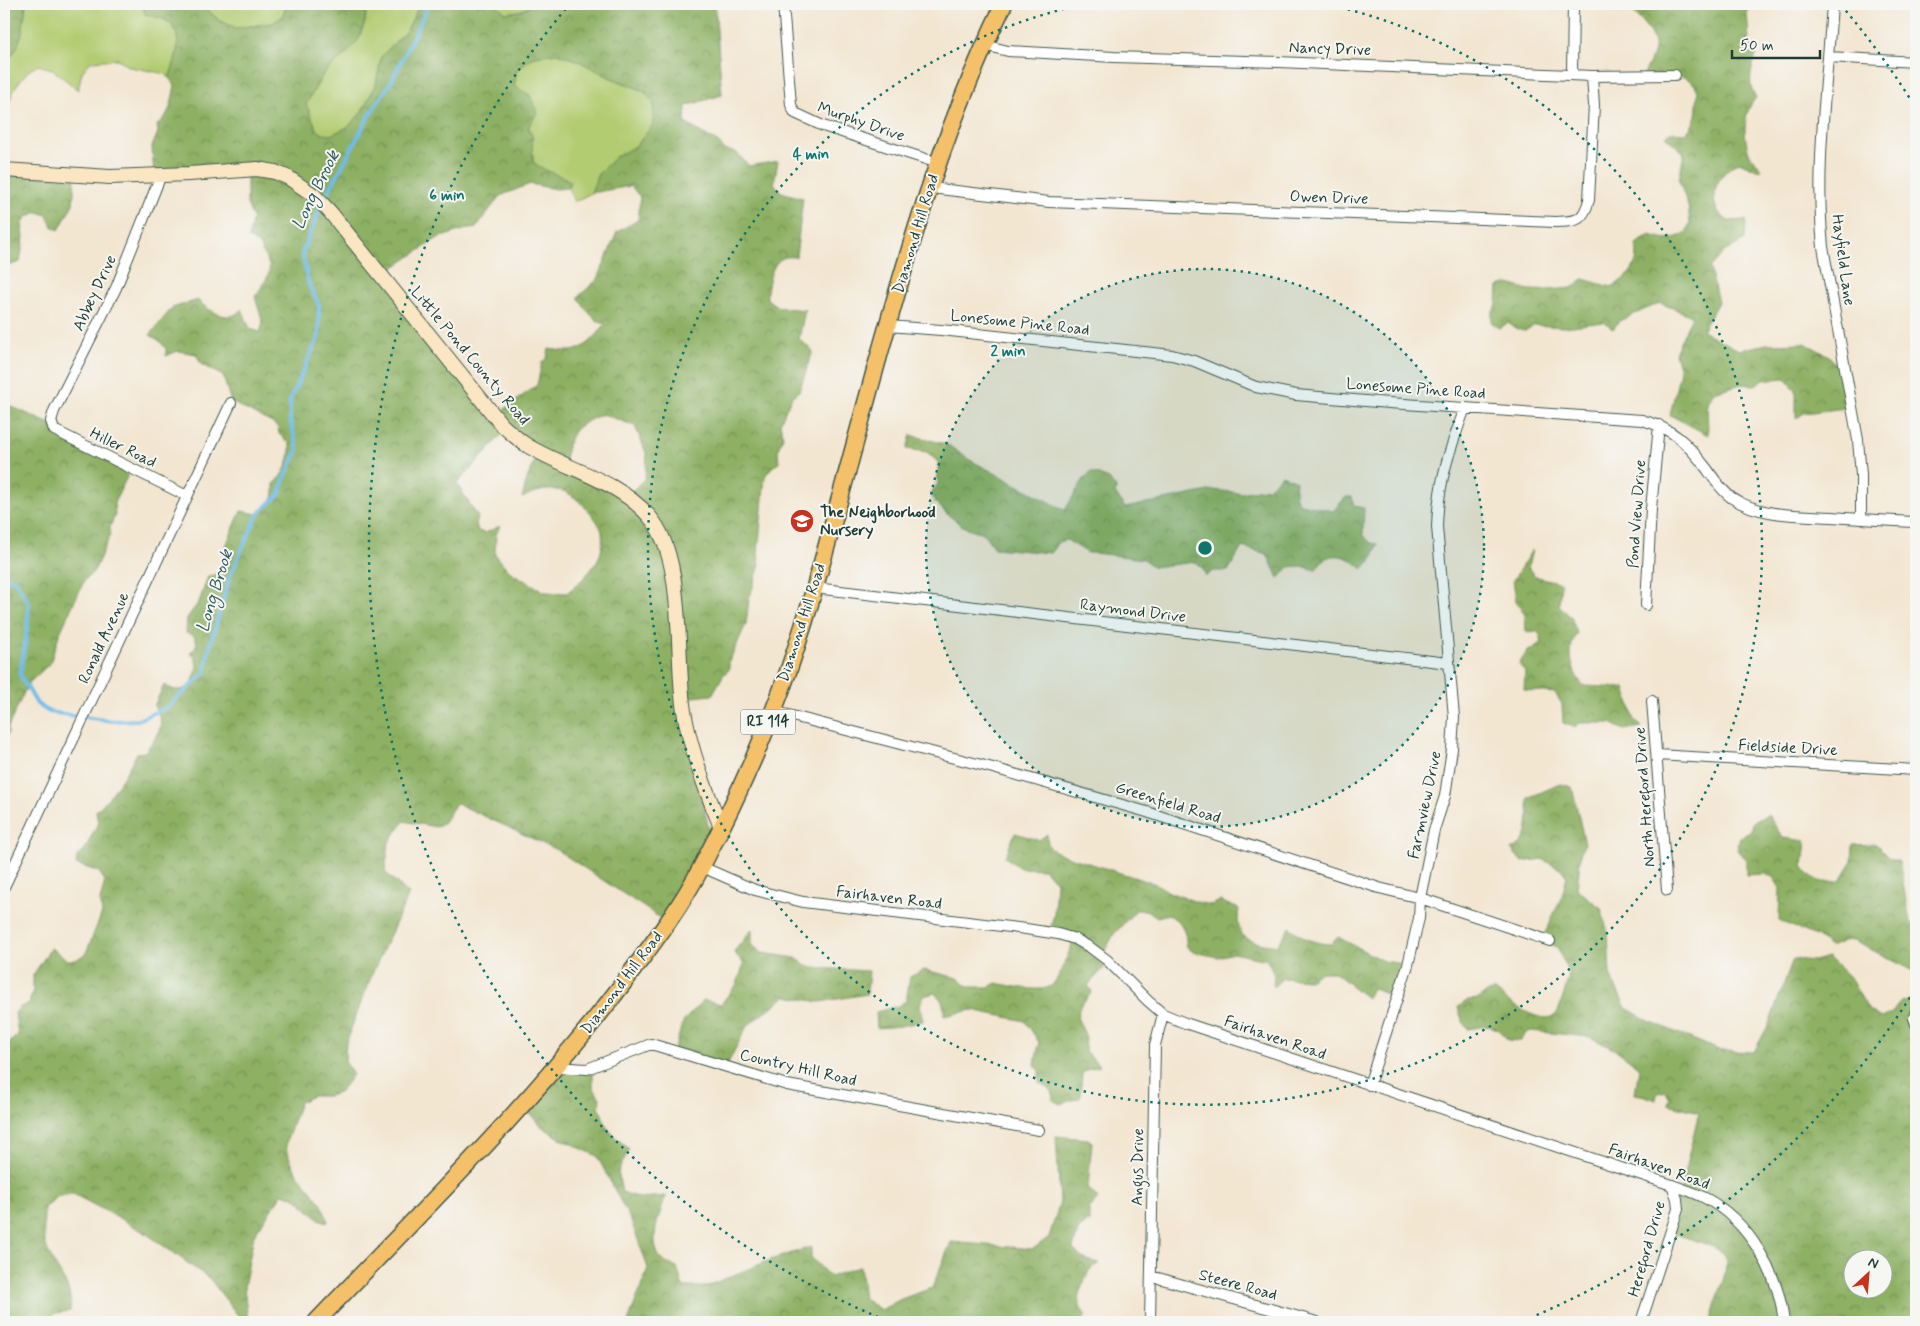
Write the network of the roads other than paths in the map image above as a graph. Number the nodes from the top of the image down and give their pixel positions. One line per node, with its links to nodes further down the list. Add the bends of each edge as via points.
1 (782, 4): 11 (street, Murphy Drive, via 790,105 795,113 823,126)
2 (1004, 4): 5 (main road, Diamond Hill Road / RI 114)
3 (1573, 4): 8 (street)
4 (1832, 4): 6 (street, Hayfield Lane)
5 (984, 45): 8 (street, Nancy Drive, via 1008,51 1114,57); 11 (main road, Diamond Hill Road / RI 114)
6 (1828, 57): 7 (street); 21 (street, Hayfield Lane, via 1820,218 1858,440)
7 (1916, 62)
8 (1572, 74): 9 (street, Nancy Drive)
9 (1592, 76): 10 (street, Nancy Drive); 14 (street, Owen Drive, via 1590,200 1586,212 1572,221 1049,202)
10 (1675, 76)
11 (938, 163): 14 (main road, Diamond Hill Road / RI 114)
12 (4, 170): 13 (street, Little Pond County Road, via 110,177)
13 (161, 175): 18 (street, Abbey Drive, via 116,288 54,411); 30 (street, Little Pond County Road, via 257,169 275,172 302,186 330,212 501,424 526,445 621,492 655,523 674,578 683,705 706,791)
14 (931, 188): 15 (main road, Diamond Hill Road / RI 114)
15 (888, 326): 17 (street, Lonesome Pine Road, via 1146,352 1194,361 1275,392); 23 (main road, Diamond Hill Road / RI 114)
16 (231, 403): 20 (street, Ronald Avenue)
17 (1464, 408): 19 (street, Lonesome Pine Road, via 1642,420); 25 (street, Farmview Drive, via 1441,480 1437,510)
18 (52, 422): 20 (street, Hiller Road, via 54,430)
19 (1659, 425): 21 (street, Lonesome Pine Road, via 1683,441 1730,496 1742,504 1778,514); 24 (street, Pond View Drive)
20 (187, 496): 32 (street, Ronald Avenue)
21 (1861, 519): 22 (street, Lonesome Pine Road)
22 (1916, 522)
23 (815, 588): 25 (street, Raymond Drive); 27 (main road, Diamond Hill Road / RI 114)
24 (1646, 605)
25 (1448, 663): 34 (street, Farmview Drive, via 1454,717 1452,749 1445,796 1434,830)
26 (1652, 701): 28 (street, North Hereford Drive)
27 (773, 711): 30 (main road, Diamond Hill Road / RI 114); 34 (street, Greenfield Road, via 1081,792 1379,888)
28 (1657, 755): 29 (street, Fieldside Drive); 33 (street, North Hereford Drive)
29 (1916, 770)
30 (721, 827): 31 (main road, Diamond Hill Road / RI 114)
31 (702, 867): 37 (street, Fairhaven Road, via 755,890 803,902 1058,934 1075,939 1107,960); 39 (main road, Diamond Hill Road / RI 114, via 647,952)
32 (4, 886)
33 (1666, 890)
34 (1420, 898): 35 (street, Greenfield Road); 40 (street, Farmview Drive, via 1420,918 1408,965)
35 (1550, 941)
36 (1916, 1009): 38 (street)
37 (1163, 1014): 40 (street, Fairhaven Road); 43 (street, Angus Drive, via 1155,1045)
38 (1916, 1024)
39 (556, 1067): 41 (street, Country Hill Road, via 587,1069 651,1044 787,1084); 44 (main road, Diamond Hill Road / RI 114)
40 (1368, 1085): 42 (street, Fairhaven Road)
41 (1039, 1130)
42 (1672, 1185): 47 (street, Hereford Drive, via 1678,1210); 48 (street, Fairhaven Road, via 1705,1198 1731,1216 1744,1231 1777,1288)
43 (1151, 1276): 45 (street, Angus Drive); 46 (street, Steere Road)
44 (316, 1322)
45 (1150, 1322)
46 (1317, 1322)
47 (1641, 1322)
48 (1784, 1322)

